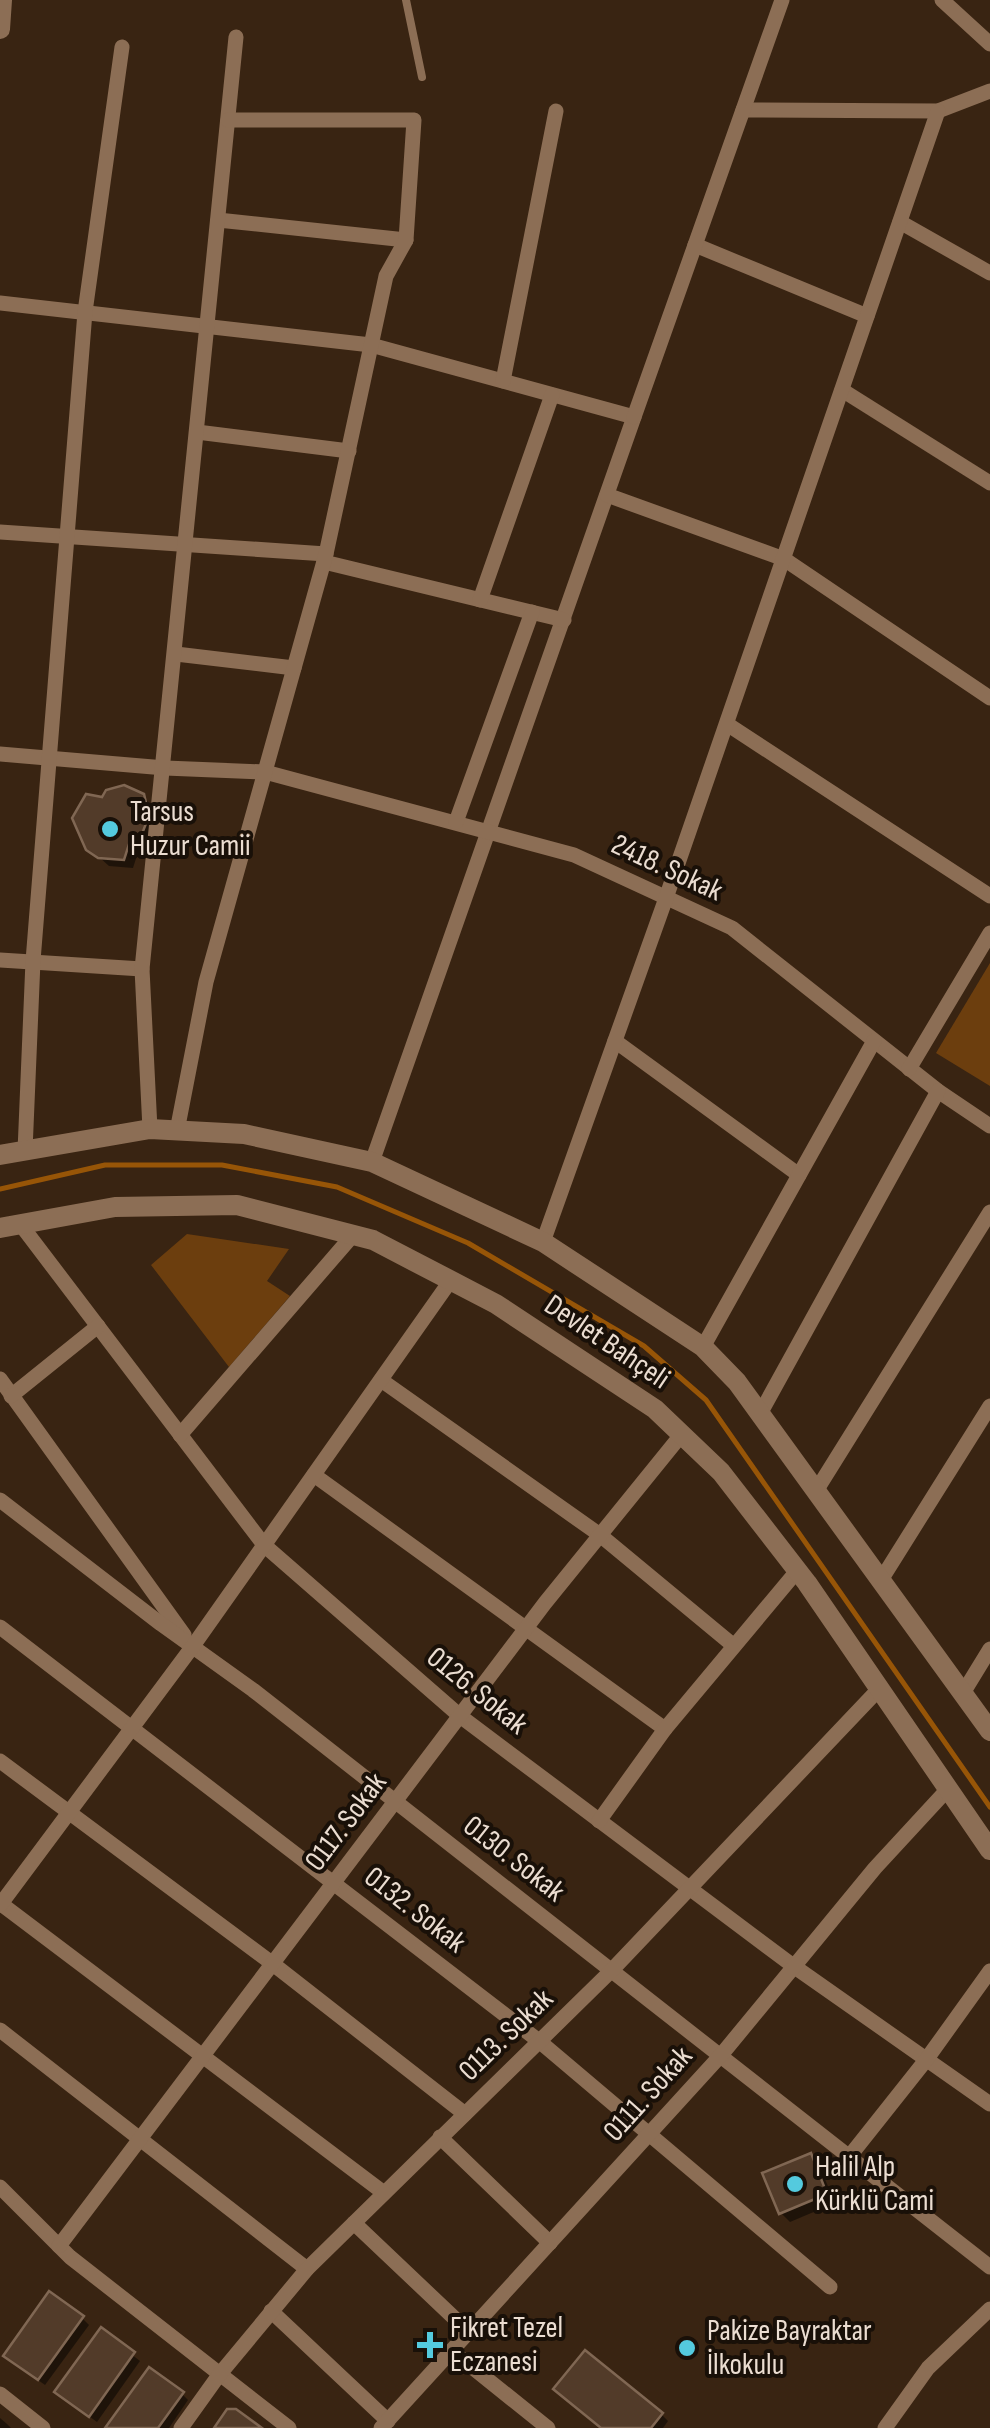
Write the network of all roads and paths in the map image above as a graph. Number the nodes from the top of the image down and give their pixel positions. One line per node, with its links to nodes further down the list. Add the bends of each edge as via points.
1 (2, 0): 5 (street)
2 (406, 0): 9 (lane)
3 (782, 0): 11 (street)
4 (942, 0): 7 (street)
5 (0, 29)
6 (236, 37): 14 (street)
7 (990, 44)
8 (122, 47): 21 (street)
9 (422, 77)
10 (990, 91): 13 (street)
11 (743, 110): 13 (street); 18 (street)
12 (556, 112): 25 (street)
13 (938, 112): 16 (street)
14 (228, 120): 15 (street); 17 (street, via 414,120)
15 (218, 220): 17 (street); 23 (street)
16 (900, 222): 19 (street); 22 (street)
17 (406, 240): 24 (street, via 386,276)
18 (695, 245): 22 (street); 28 (street)
19 (990, 273)
20 (0, 303): 21 (street)
21 (85, 312): 23 (street); 34 (street)
22 (867, 316): 26 (street)
23 (208, 325): 24 (street); 29 (street)
24 (371, 345): 25 (street); 30 (street)
25 (503, 382): 27 (street)
26 (842, 390): 31 (street); 37 (street)
27 (552, 395): 28 (street); 38 (street)
28 (634, 417): 32 (street)
29 (197, 432): 30 (street); 35 (street)
30 (348, 451): 36 (street)
31 (990, 483)
32 (607, 495): 37 (street); 40 (street)
33 (0, 532): 34 (street)
34 (67, 537): 35 (street); 46 (street)
35 (186, 543): 36 (street); 41 (street)
36 (325, 558): 38 (street); 42 (street)
37 (784, 559): 43 (street); 44 (street)
38 (480, 600): 39 (street)
39 (532, 612): 40 (street); 49 (street)
40 (564, 620): 50 (street)
41 (176, 654): 42 (street); 47 (street)
42 (294, 668): 48 (street)
43 (990, 698)
44 (726, 724): 51 (street); 52 (street)
45 (0, 754): 46 (street, 2418. Sokak)
46 (50, 757): 47 (street, 2418. Sokak); 55 (street)
47 (165, 768): 48 (street, 2418. Sokak); 56 (street)
48 (265, 772): 49 (street, 2418. Sokak); 63 (street, via 206,982)
49 (456, 822): 50 (street, 2418. Sokak)
50 (490, 832): 52 (street, 2418. Sokak, via 574,856); 66 (street)
51 (990, 896)
52 (666, 898): 57 (street); 58 (street, 2418. Sokak, via 732,928)
53 (990, 933): 59 (street)
54 (0, 960): 55 (street)
55 (34, 961): 56 (street); 64 (street)
56 (142, 969): 62 (street)
57 (615, 1041): 67 (street); 71 (street)
58 (874, 1041): 59 (street, 2418. Sokak); 67 (street)
59 (910, 1069): 60 (street, 2418. Sokak)
60 (938, 1091): 61 (street, 2418. Sokak); 79 (street)
61 (990, 1126)
62 (150, 1130): 63 (street, Devlet Bahçeli); 64 (street, Devlet Bahçeli)
63 (177, 1131): 66 (street, Devlet Bahçeli, via 244,1134)
64 (25, 1151): 65 (street, Devlet Bahçeli)
65 (0, 1156)
66 (372, 1162): 71 (street, Devlet Bahçeli)
67 (799, 1175): 74 (street)
68 (990, 1212): 83 (street)
69 (10, 1226): 70 (street, Devlet Bahçeli, via 114,1207 238,1205); 73 (street, 0126. Sokak)
70 (353, 1235): 72 (street, Devlet Bahçeli); 81 (street)
71 (544, 1242): 74 (street, Devlet Bahçeli)
72 (451, 1280): 76 (street); 80 (street, Devlet Bahçeli, via 656,1408)
73 (98, 1326): 77 (street); 81 (street, 0126. Sokak)
74 (702, 1347): 79 (street, Devlet Bahçeli)
75 (0, 1380): 77 (street)
76 (381, 1380): 82 (street); 85 (street)
77 (11, 1396): 91 (street)
78 (990, 1406): 88 (street)
79 (760, 1414): 83 (street, Devlet Bahçeli)
80 (682, 1434): 85 (street, 0117. Sokak); 87 (street, Devlet Bahçeli, via 721,1472)
81 (180, 1435): 86 (street, 0126. Sokak)
82 (314, 1475): 86 (street); 90 (street)
83 (816, 1491): 88 (street, Devlet Bahçeli)
84 (0, 1500): 91 (street, 0130. Sokak)
85 (600, 1535): 90 (street, 0117. Sokak); 92 (street)
86 (264, 1545): 91 (street); 96 (street, 0126. Sokak)
87 (798, 1570): 92 (street); 94 (street, Devlet Bahçeli)
88 (881, 1580): 95 (street, Devlet Bahçeli)
89 (0, 1627): 97 (street, 0132. Sokak)
90 (526, 1628): 96 (street, 0117. Sokak); 98 (street)
91 (192, 1646): 97 (street); 102 (street, 0130. Sokak)
92 (734, 1646): 98 (street)
93 (990, 1649): 95 (street)
94 (879, 1689): 101 (street, Devlet Bahçeli); 107 (street, 0113. Sokak)
95 (963, 1693): 99 (street, Devlet Bahçeli)
96 (460, 1716): 102 (street, 0117. Sokak); 104 (street, 0126. Sokak)
97 (130, 1730): 103 (street); 106 (street, 0132. Sokak)
98 (664, 1730): 104 (street)
99 (990, 1731)
100 (0, 1760): 103 (street)
101 (948, 1790): 105 (street, Devlet Bahçeli); 110 (street, 0111. Sokak)
102 (396, 1802): 106 (street, 0117. Sokak); 111 (street, 0130. Sokak)
103 (68, 1813): 108 (street); 109 (street)
104 (599, 1821): 107 (street, 0126. Sokak)
105 (990, 1850)
106 (335, 1883): 109 (street, 0117. Sokak); 114 (street, 0132. Sokak)
107 (690, 1889): 110 (street, 0126. Sokak); 111 (street, 0113. Sokak)
108 (0, 1904): 116 (street)
109 (273, 1964): 116 (street, 0117. Sokak); 119 (street)
110 (792, 1965): 115 (street, 0111. Sokak); 117 (street, 0126. Sokak)
111 (612, 1970): 114 (street, 0113. Sokak); 115 (street, 0130. Sokak)
112 (990, 1970): 117 (street)
113 (0, 2030): 122 (street)
114 (539, 2041): 119 (street, 0113. Sokak); 120 (street, 0132. Sokak)
115 (722, 2054): 120 (street, 0111. Sokak); 123 (street, 0130. Sokak)
116 (203, 2057): 122 (street, 0117. Sokak); 125 (street)
117 (926, 2060): 118 (street, 0126. Sokak); 123 (street)
118 (990, 2104)
119 (464, 2114): 121 (street, 0113. Sokak)
120 (650, 2134): 127 (street, 0111. Sokak); 131 (street, 0132. Sokak)
121 (440, 2137): 125 (street, 0113. Sokak); 127 (street)
122 (142, 2138): 128 (street, 0117. Sokak); 130 (street)
123 (850, 2156): 129 (street, 0130. Sokak)
124 (0, 2187): 128 (street)
125 (384, 2193): 126 (street, 0113. Sokak)
126 (354, 2223): 130 (street, 0113. Sokak); 134 (street)
127 (550, 2243): 134 (street, 0111. Sokak)
128 (59, 2246): 136 (street)
129 (990, 2266)
130 (307, 2269): 133 (street, 0113. Sokak)
131 (830, 2287)
132 (990, 2310): 143 (street, via 928,2368)
133 (271, 2311): 136 (street, 0113. Sokak); 138 (street)
134 (468, 2332): 135 (street, 0111. Sokak)
135 (452, 2351): 138 (street, 0111. Sokak); 142 (street)
136 (219, 2375): 140 (street, 0113. Sokak); 141 (street)
137 (0, 2394): 139 (street)
138 (384, 2424)
139 (43, 2428)
140 (181, 2428)
141 (289, 2428)
142 (548, 2428)
143 (885, 2428)

